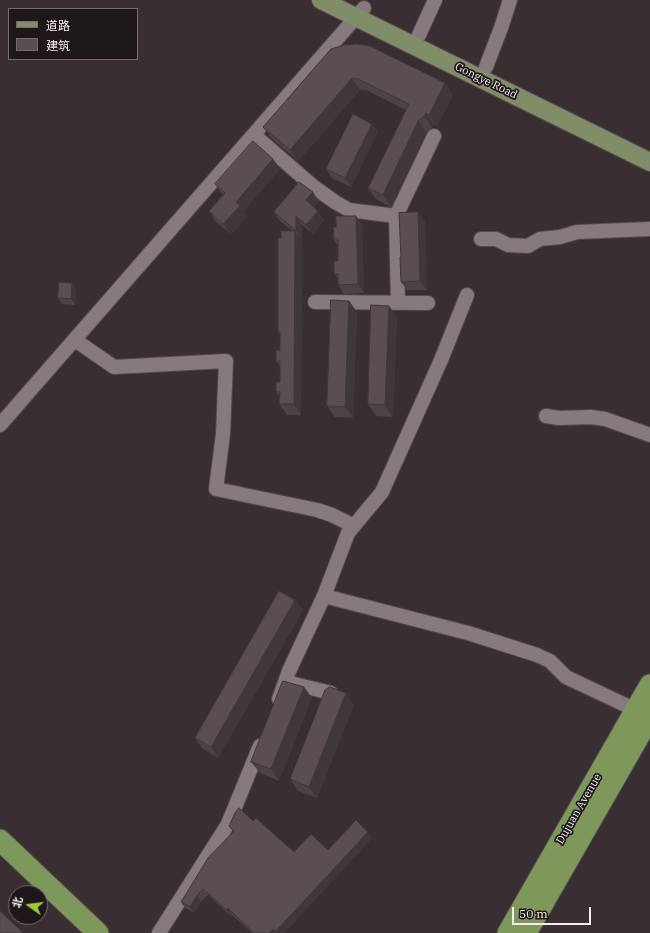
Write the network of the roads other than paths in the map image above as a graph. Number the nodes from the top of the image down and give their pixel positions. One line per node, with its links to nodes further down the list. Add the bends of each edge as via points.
1 (321, 0): 5 (main road, Gongye Road)
2 (348, 0): 5 (main road, Gongye Road)
3 (435, 0): 6 (street)
4 (510, 0): 7 (street)
5 (360, 13): 6 (main road, Gongye Road); 8 (street); 11 (main road, Gongye Road)
6 (419, 35): 7 (main road, Gongye Road)
7 (486, 68): 10 (main road, Gongye Road)
8 (254, 135): 12 (street, via 334,202 349,210); 19 (street)
9 (434, 136): 12 (street)
10 (650, 149)
11 (650, 162)
12 (396, 216): 17 (street)
13 (650, 229): 14 (street, via 577,232 540,239 528,246 513,246 496,239)
14 (481, 239)
15 (467, 295): 23 (street, via 382,492)
16 (315, 302): 17 (street)
17 (398, 303): 18 (street)
18 (428, 303)
19 (74, 340): 21 (street); 23 (street, via 114,367 226,361 223,434 216,489 317,510)
20 (546, 416): 22 (street, via 605,419)
21 (0, 425)
22 (650, 435)
23 (354, 526): 24 (street, via 348,533)
24 (324, 596): 25 (street); 29 (street, via 468,633 537,655 550,661 566,677)
25 (285, 682): 27 (street); 28 (street)
26 (650, 685): 29 (highway, Dujuan Avenue)
27 (331, 693)
28 (274, 711)
29 (643, 713): 38 (highway, Dujuan Avenue); 39 (highway, Dujuan Avenue)
30 (265, 733): 37 (street, via 228,824)
31 (0, 840): 36 (highway)
32 (0, 856): 33 (highway)
33 (31, 885)
34 (48, 901): 35 (highway)
35 (81, 933)
36 (98, 933)
37 (159, 933)
38 (508, 933)
39 (526, 933)

